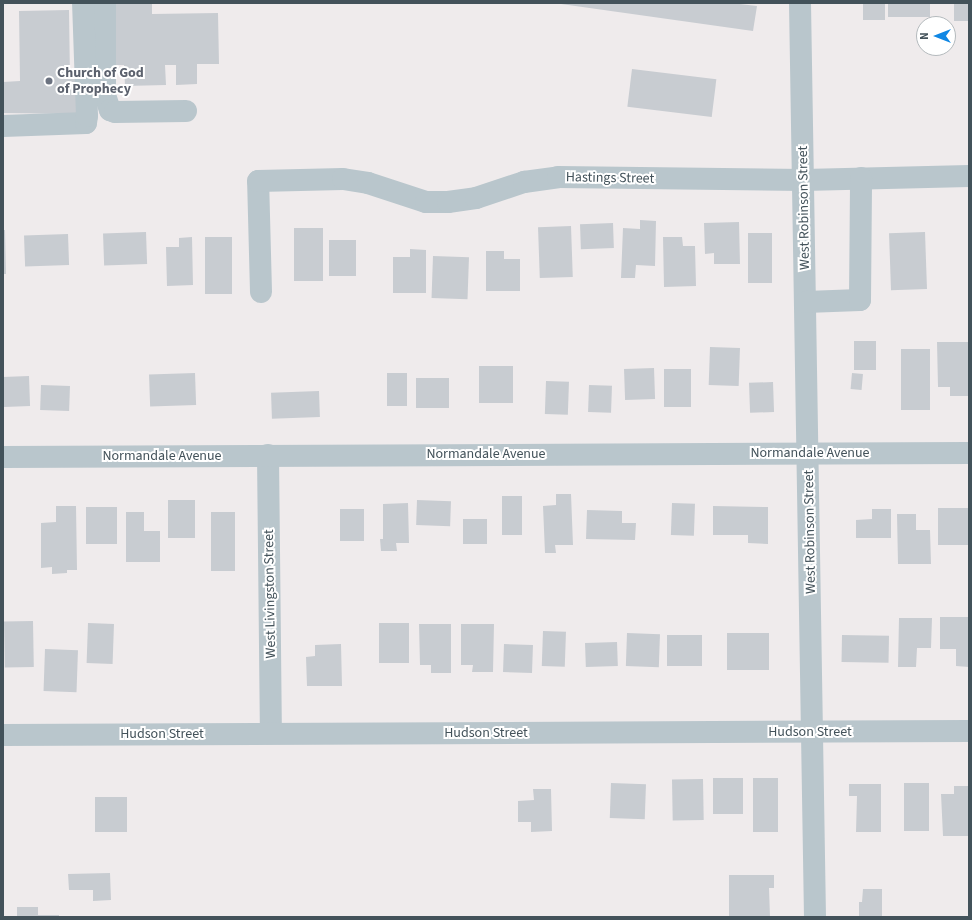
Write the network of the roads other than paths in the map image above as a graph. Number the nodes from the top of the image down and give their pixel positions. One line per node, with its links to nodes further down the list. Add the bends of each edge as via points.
1 (82, 3): 5 (street, via 86,123)
2 (105, 3): 4 (street, via 105,95 110,110)
3 (800, 3): 8 (street, West Robinson Street)
4 (186, 111)
5 (3, 126)
6 (969, 176): 7 (street, Hastings Street)
7 (861, 178): 8 (street, Hastings Street); 10 (street, via 860,300)
8 (804, 180): 9 (street, Hastings Street, via 558,177 524,182 476,198 448,202 426,202 368,183 343,179 258,181); 10 (street, West Robinson Street)
9 (261, 292)
10 (806, 302): 11 (street, West Robinson Street)
11 (808, 453): 12 (street, Normandale Avenue); 13 (street, Normandale Avenue); 15 (street, West Robinson Street)
12 (969, 453)
13 (268, 455): 14 (street, Normandale Avenue); 17 (street, West Livingston Street)
14 (3, 457)
15 (812, 732): 16 (street, Hudson Street); 17 (street, Hudson Street); 19 (street, West Robinson Street)
16 (969, 732)
17 (272, 733): 18 (street, Hudson Street)
18 (3, 735)
19 (815, 917)

